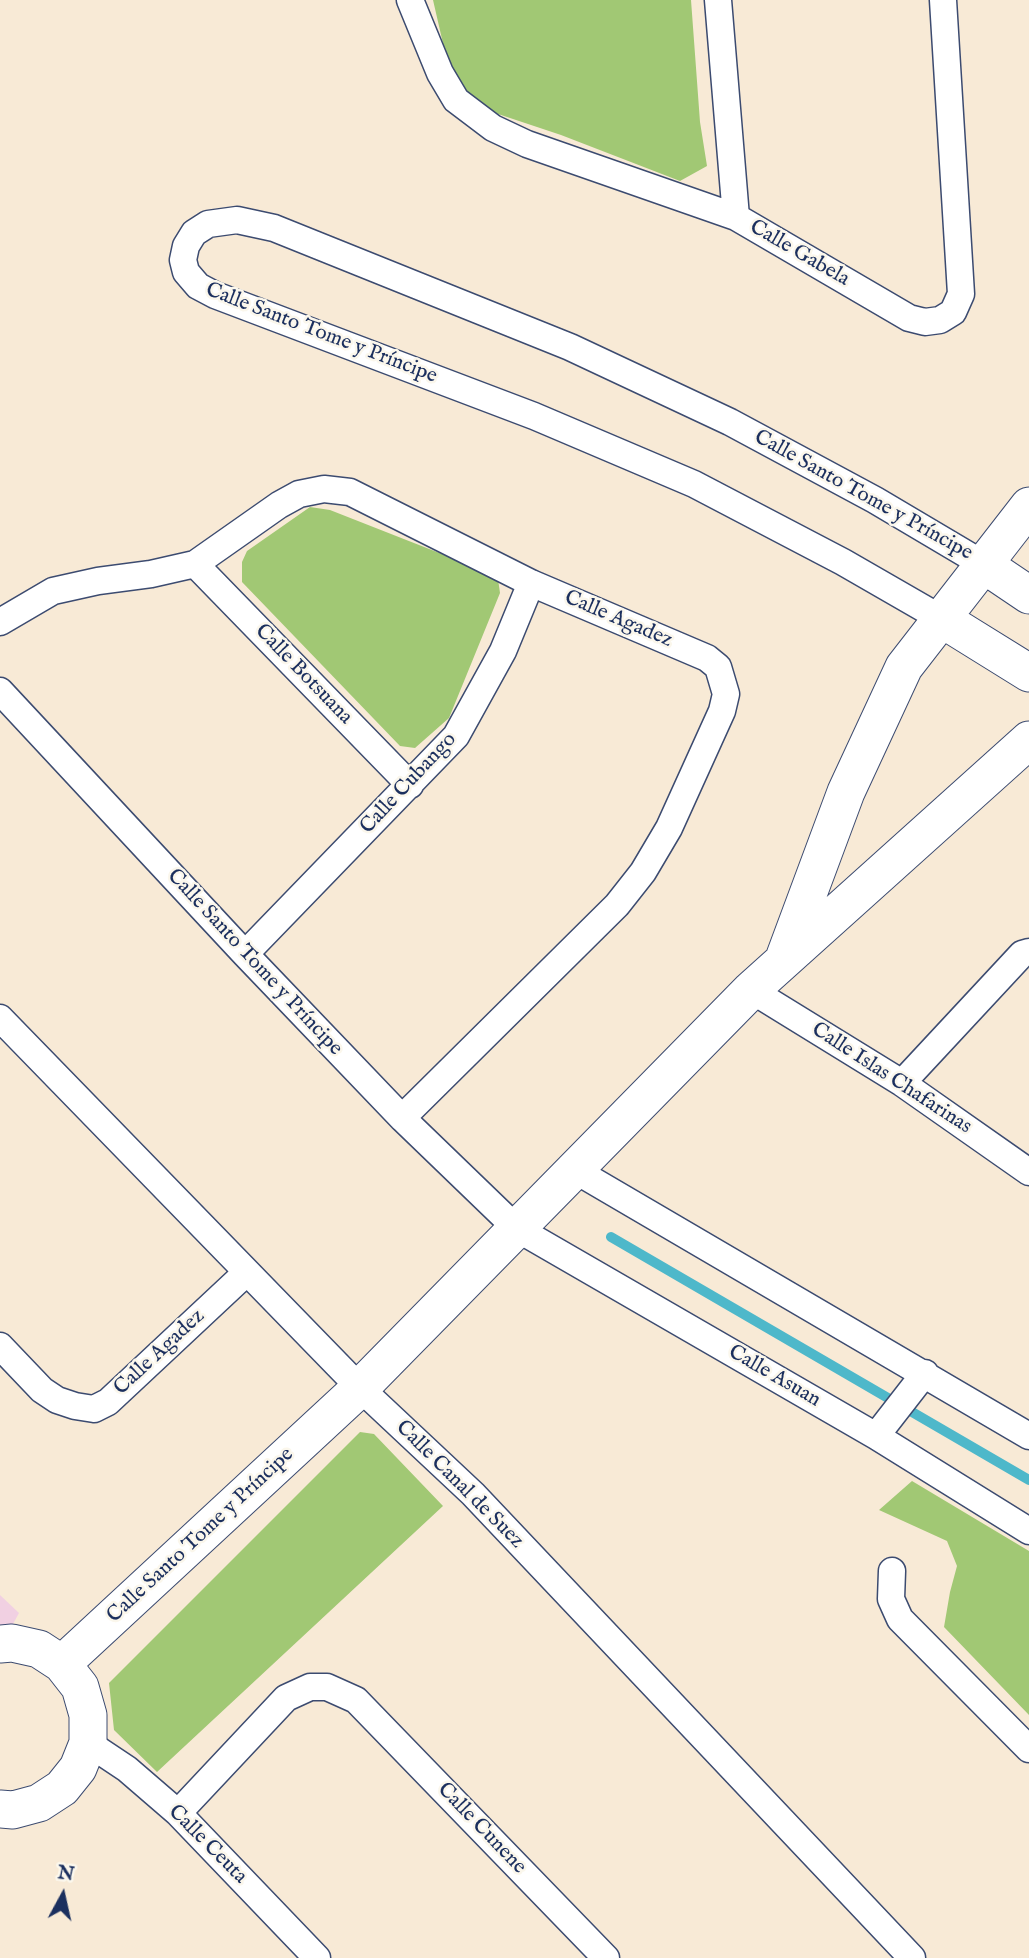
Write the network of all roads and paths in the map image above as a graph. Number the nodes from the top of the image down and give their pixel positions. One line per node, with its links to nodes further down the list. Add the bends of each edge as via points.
1 (410, 0): 4 (street, Calle Gabela, via 456,100 493,128)
2 (718, 0): 4 (street)
3 (943, 0): 4 (street, Calle Gabela, via 961,294 953,312 940,320 909,318)
4 (736, 218)
5 (1029, 506): 7 (street, Calle Santo Tome y Príncipe)
6 (195, 564): 8 (street, Calle Agadez, via 279,505 299,494 324,489 350,492); 11 (street, Calle Agadez, via 53,591); 15 (street, Calle Botsuana)
7 (983, 564): 9 (street); 10 (street, Calle Santo Tome y Príncipe); 10 (street, Calle Santo Tome y Príncipe, via 730,422 570,347 286,233 227,221 208,224 194,233 186,246 186,272 198,286 215,295 534,416 694,484)
8 (531, 583): 15 (street, Calle Cubango, via 503,651 456,736); 22 (street, Calle Agadez, via 708,658 718,667 726,694 722,711 669,828 643,872 617,905)
9 (1029, 595)
10 (942, 619): 12 (street); 18 (street, Calle Santo Tome y Príncipe, via 904,667 846,792)
11 (0, 622)
12 (1029, 673)
13 (0, 691): 17 (street, Calle Santo Tome y Príncipe)
14 (1029, 740): 18 (street, Calle Santo Tome y Príncipe)
15 (410, 785): 17 (street, Calle Cubango)
16 (1029, 952): 21 (street, via 1022,954)
17 (245, 954): 22 (street, Calle Santo Tome y Príncipe)
18 (784, 960): 19 (street, Calle Santo Tome y Príncipe)
19 (751, 990): 21 (street, Calle Islas Chafarinas); 23 (street, Calle Santo Tome y Príncipe)
20 (0, 1018): 26 (street, Calle Canal de Suez)
21 (902, 1083): 24 (street, Calle Islas Chafarinas)
22 (402, 1118): 25 (street, Calle Santo Tome y Príncipe)
23 (573, 1169): 25 (street, Calle Santo Tome y Príncipe); 28 (street)
24 (1029, 1172)
25 (516, 1228): 29 (street, Calle Santo Tome y Príncipe); 30 (street, Calle Asuan)
26 (247, 1272): 27 (street, Calle Agadez, via 108,1402 94,1409 57,1400 41,1390); 29 (street, Calle Canal de Suez)
27 (0, 1346)
28 (925, 1373): 30 (street); 31 (street)
29 (360, 1388): 35 (street, Calle Santo Tome y Príncipe); 42 (street, Calle Canal de Suez, via 472,1494)
30 (876, 1436): 32 (street, Calle Asuan)
31 (1029, 1436)
32 (1029, 1531)
33 (892, 1571): 37 (street, via 891,1599 900,1619)
34 (0, 1644): 35 (street, via 39,1649)
35 (62, 1664): 36 (street, via 83,1696)
36 (88, 1743): 38 (street, via 78,1768 62,1788 39,1803); 39 (street, Calle Ceuta)
37 (1029, 1749)
38 (0, 1809)
39 (178, 1813): 40 (street, Calle Ceuta); 41 (street, Calle Cunene, via 286,1698 310,1687 327,1687 356,1700)
40 (317, 1958)
41 (606, 1958)
42 (912, 1958)

